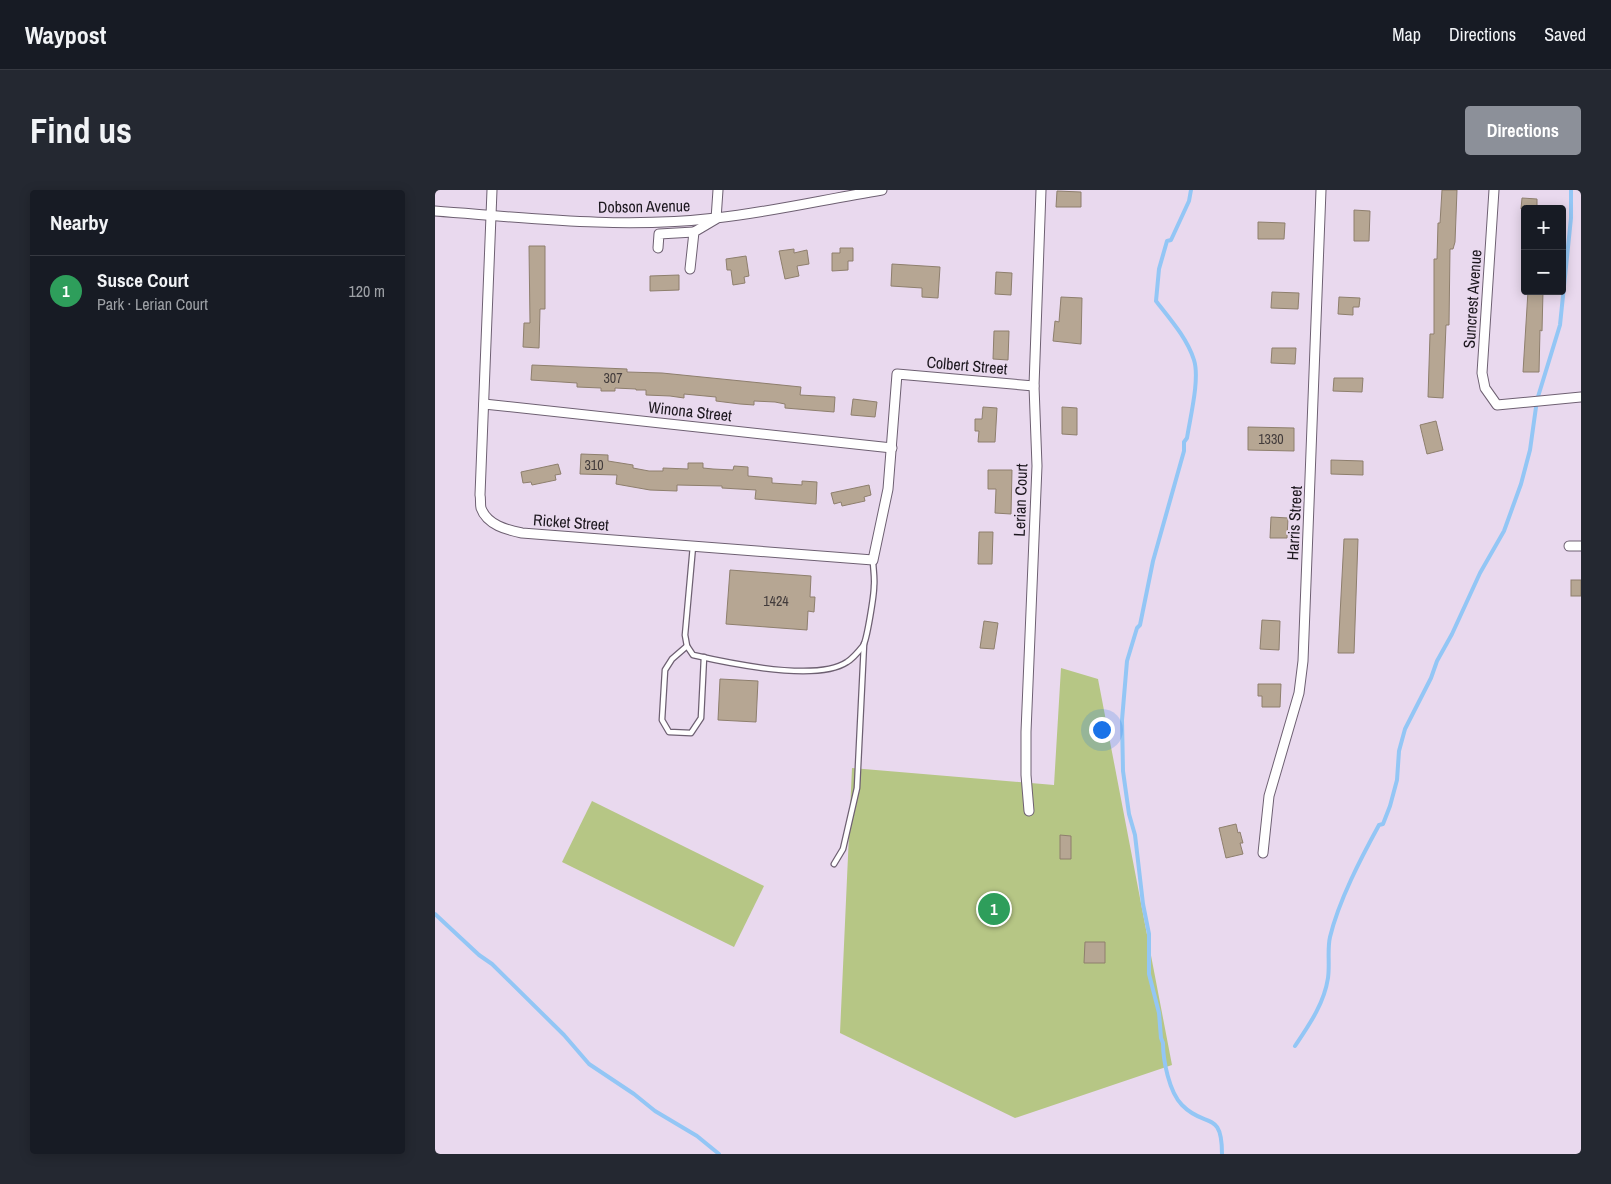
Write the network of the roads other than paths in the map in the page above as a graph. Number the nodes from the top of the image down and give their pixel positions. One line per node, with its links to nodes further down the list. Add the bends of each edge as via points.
1 (492, 190): 8 (street, Ricket Street)
2 (717, 190): 9 (street)
3 (882, 190): 9 (street, Dobson Avenue, via 778,210)
4 (1041, 190): 13 (street, Lerian Court)
5 (1321, 190): 25 (street, Harris Street, via 1303,661 1299,693 1269,796)
6 (1494, 190): 14 (street, Suncrest Avenue, via 1482,373 1485,388 1497,406)
7 (435, 211): 8 (street, Dobson Avenue)
8 (491, 215): 9 (street, Dobson Avenue, via 641,223); 15 (street, Ricket Street)
9 (715, 218): 10 (street)
10 (694, 232): 11 (street, via 659,234); 12 (street)
11 (658, 248)
12 (690, 269)
13 (1034, 386): 16 (street, Colbert Street, via 897,374); 24 (street, Lerian Court, via 1037,466 1026,732)
14 (1581, 397)
15 (484, 404): 16 (street, Winona Street); 17 (street, Ricket Street, via 481,508 496,525 522,533)
16 (892, 448): 20 (street, via 884,512)
17 (693, 546): 20 (street, Ricket Street); 22 (lane, via 685,634)
18 (1569, 546): 19 (street)
19 (1581, 546)
20 (873, 560): 21 (lane, via 874,586)
21 (864, 644): 23 (lane, via 847,662 816,671); 26 (lane, via 857,788 843,849)
22 (687, 646): 23 (lane, via 693,655); 23 (lane, via 665,670 662,720 669,732 691,733 701,718)
23 (704, 658)
24 (1029, 811)
25 (1263, 853)
26 (834, 864)

